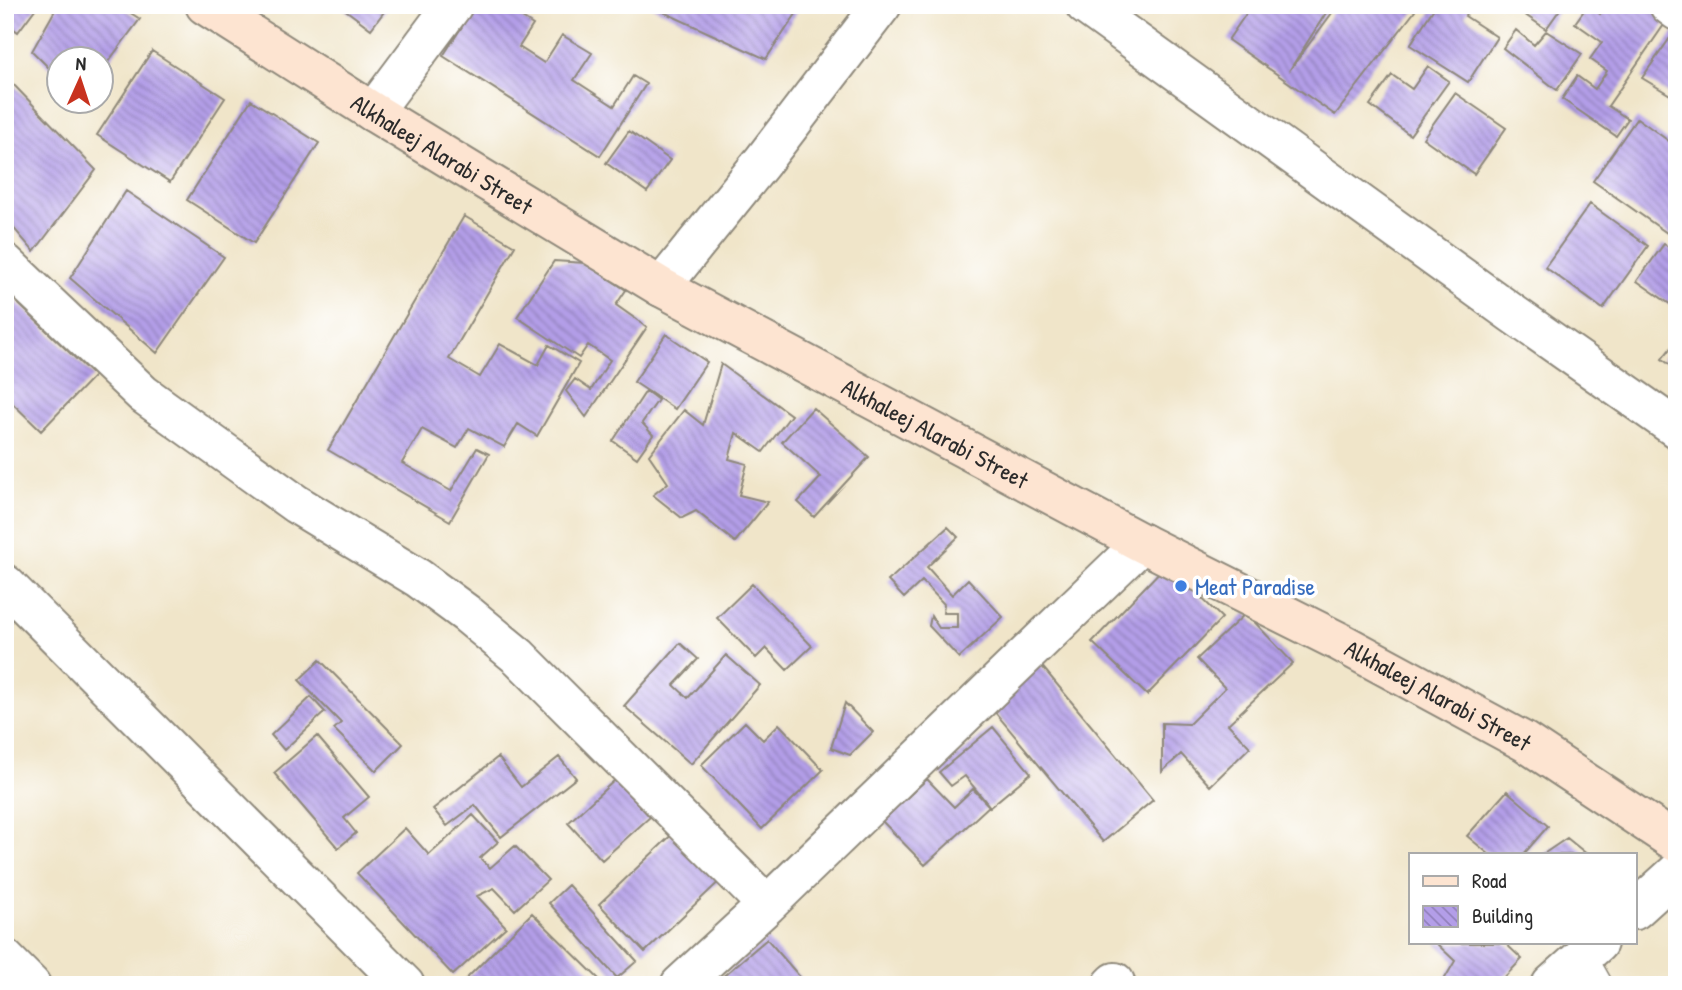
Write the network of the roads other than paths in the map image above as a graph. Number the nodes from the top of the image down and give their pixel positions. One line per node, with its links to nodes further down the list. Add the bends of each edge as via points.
1 (205, 5): 7 (main road, Alkhaleej Alarabi Street)
2 (453, 5): 7 (street)
3 (882, 5): 9 (street)
4 (1085, 5): 10 (street)
5 (1669, 5): 6 (street)
6 (1677, 11)
7 (373, 112): 9 (main road, Alkhaleej Alarabi Street)
8 (5, 263): 15 (street, via 143,394 296,504 418,578 519,657)
9 (662, 287): 11 (main road, Alkhaleej Alarabi Street)
10 (1677, 429)
11 (1142, 544): 13 (main road, Alkhaleej Alarabi Street, via 1340,642 1525,742); 15 (street)
12 (5, 584): 20 (street)
13 (1677, 843)
14 (1677, 873): 16 (street)
15 (767, 905): 21 (street)
16 (1636, 909)
17 (5, 959): 19 (street)
18 (1595, 961): 22 (street)
19 (32, 985)
20 (405, 985)
21 (680, 985)
22 (1551, 985)

